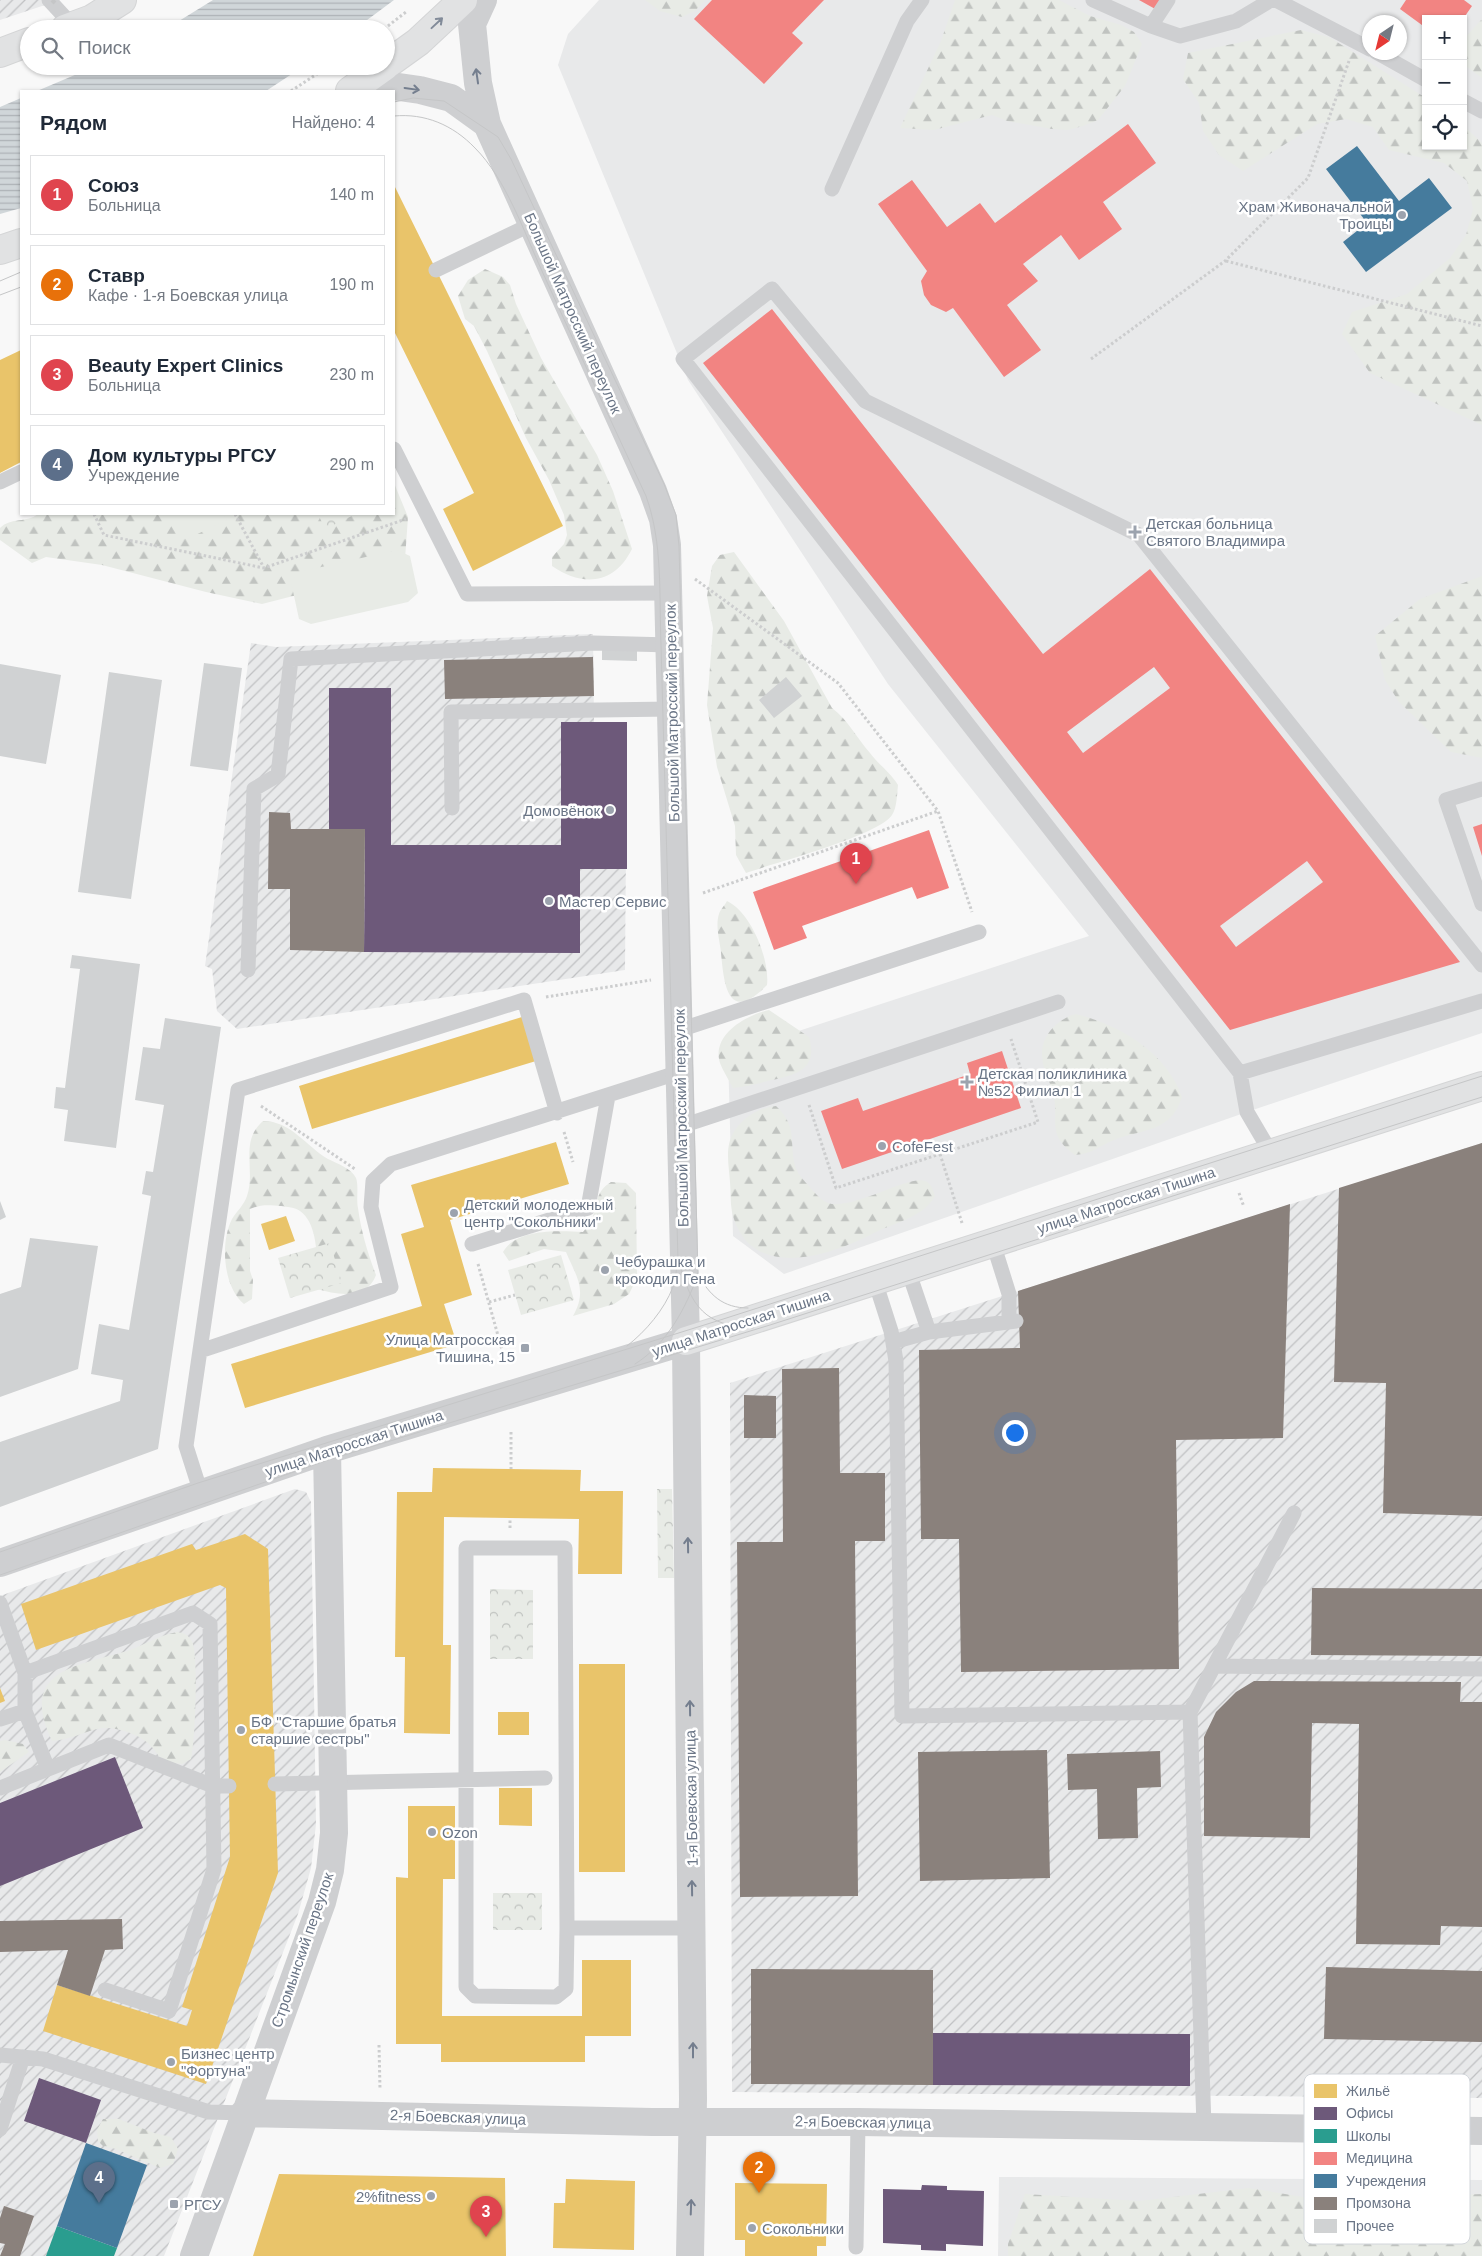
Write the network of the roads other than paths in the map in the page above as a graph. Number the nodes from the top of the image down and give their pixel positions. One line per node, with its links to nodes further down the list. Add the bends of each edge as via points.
1 (49, 0): 10 (lane)
2 (122, 0): 11 (street)
3 (463, 0): 16 (street, one-way to 3)
4 (483, 0): 23 (street, Большой Матросский переулок, one-way to 4, via 478,83 472,24)
5 (922, 0): 24 (lane, via 907,21)
6 (1093, 0): 12 (lane)
7 (1168, 0): 12 (lane)
8 (1271, 0): 12 (lane, via 1236,21 1180,36)
9 (1276, 0): 13 (lane)
10 (64, 20)
11 (87, 20)
12 (1151, 26)
13 (1362, 44)
14 (20, 45): 15 (street)
15 (0, 53)
16 (395, 59)
17 (1390, 60): 19 (lane)
18 (374, 75): 20 (street)
19 (1422, 78)
20 (357, 87): 23 (street, Большой Матросский переулок, one-way to 23, via 420,90 451,98)
21 (1467, 103): 22 (lane)
22 (1482, 111)
23 (487, 124): 25 (street, Большой Матросский переулок)
24 (832, 189)
25 (532, 224): 28 (lane); 32 (street, Большой Матросский переулок, via 653,491 663,519)
26 (20, 243): 27 (street)
27 (0, 250)
28 (436, 270)
29 (395, 451): 32 (lane, via 468,594)
30 (20, 472): 31 (lane)
31 (0, 482)
32 (669, 593): 33 (street, Большой Матросский переулок)
33 (671, 645): 34 (street, Большой Матросский переулок); 40 (lane, via 593,643 291,659 278,775 254,789)
34 (672, 710): 36 (lane, via 451,712); 43 (street, Большой Матросский переулок)
35 (1482, 789): 37 (lane, via 1446,800)
36 (452, 808)
37 (1482, 904)
38 (979, 932): 43 (lane)
39 (1482, 965): 45 (lane, via 1139,535 865,401 772,289 683,359)
40 (248, 970)
41 (1482, 1001): 45 (lane)
42 (1058, 1002): 49 (lane)
43 (679, 1030): 44 (street, Большой Матросский переулок)
44 (680, 1072): 47 (lane); 49 (street, Большой Матросский переулок)
45 (1240, 1073): 50 (lane, via 1247,1112)
46 (1482, 1086): 50 (street, улица Матросская Тишина)
47 (608, 1096): 48 (lane); 52 (lane, via 588,1208)
48 (558, 1112): 58 (lane, via 390,1164 373,1181 371,1207 391,1287); 58 (lane, via 524,1000 238,1090)
49 (682, 1126): 56 (street, Большой Матросский переулок)
50 (1271, 1154): 51 (street, улица Матросская Тишина)
51 (993, 1243): 53 (street, улица Матросская Тишина); 55 (lane, via 1009,1294 1013,1321)
52 (472, 1244)
53 (908, 1270): 54 (street, улица Матросская Тишина); 55 (lane)
54 (875, 1280): 56 (street, улица Матросская Тишина); 57 (lane)
55 (929, 1332): 57 (lane)
56 (686, 1340): 59 (street, улица Матросская Тишина); 79 (street, 1-я Боевская улица, one-way to 56)
57 (893, 1342): 68 (lane, via 896,1361 902,1716)
58 (200, 1351): 60 (lane, via 186,1446)
59 (327, 1450): 60 (street, улица Матросская Тишина); 73 (street, Стромынский переулок)
60 (201, 1493): 62 (street, улица Матросская Тишина)
61 (1294, 1513): 64 (lane)
62 (0, 1563)
63 (0, 1603): 66 (lane)
64 (1215, 1666): 65 (lane); 68 (lane)
65 (1482, 1669)
66 (25, 1673): 67 (lane); 75 (lane, via 193,1613 210,1624)
67 (25, 1711): 69 (lane); 70 (lane)
68 (1190, 1712): 86 (lane)
69 (0, 1720)
70 (48, 1769): 75 (lane, via 110,1744); 77 (lane)
71 (545, 1778): 72 (lane)
72 (466, 1780): 73 (lane); 78 (lane, via 466,1987 475,1996 556,1996 566,1989); 78 (lane, via 466,1548 565,1548)
73 (332, 1783): 74 (lane); 83 (street, Стромынский переулок, via 334,1833 322,1902)
74 (275, 1784)
75 (212, 1786): 76 (lane); 80 (lane, via 214,1869 169,2010)
76 (229, 1786)
77 (0, 1788)
78 (567, 1928): 79 (lane)
79 (692, 1928): 84 (street, 1-я Боевская улица, one-way to 79)
80 (105, 1990)
81 (0, 2055): 82 (lane)
82 (23, 2057): 83 (lane, via 43,2059 209,2112); 88 (lane)
83 (244, 2113): 84 (street, 2-я Боевская улица); 90 (street, Стромынский переулок)
84 (693, 2121): 85 (street, 2-я Боевская улица); 91 (street, 1-я Боевская улица, one-way to 84)
85 (858, 2122): 86 (street, 2-я Боевская улица); 89 (lane)
86 (1204, 2126): 87 (street, 2-я Боевская улица)
87 (1304, 2128)
88 (0, 2129)
89 (856, 2247)
90 (194, 2256)
91 (690, 2256)

